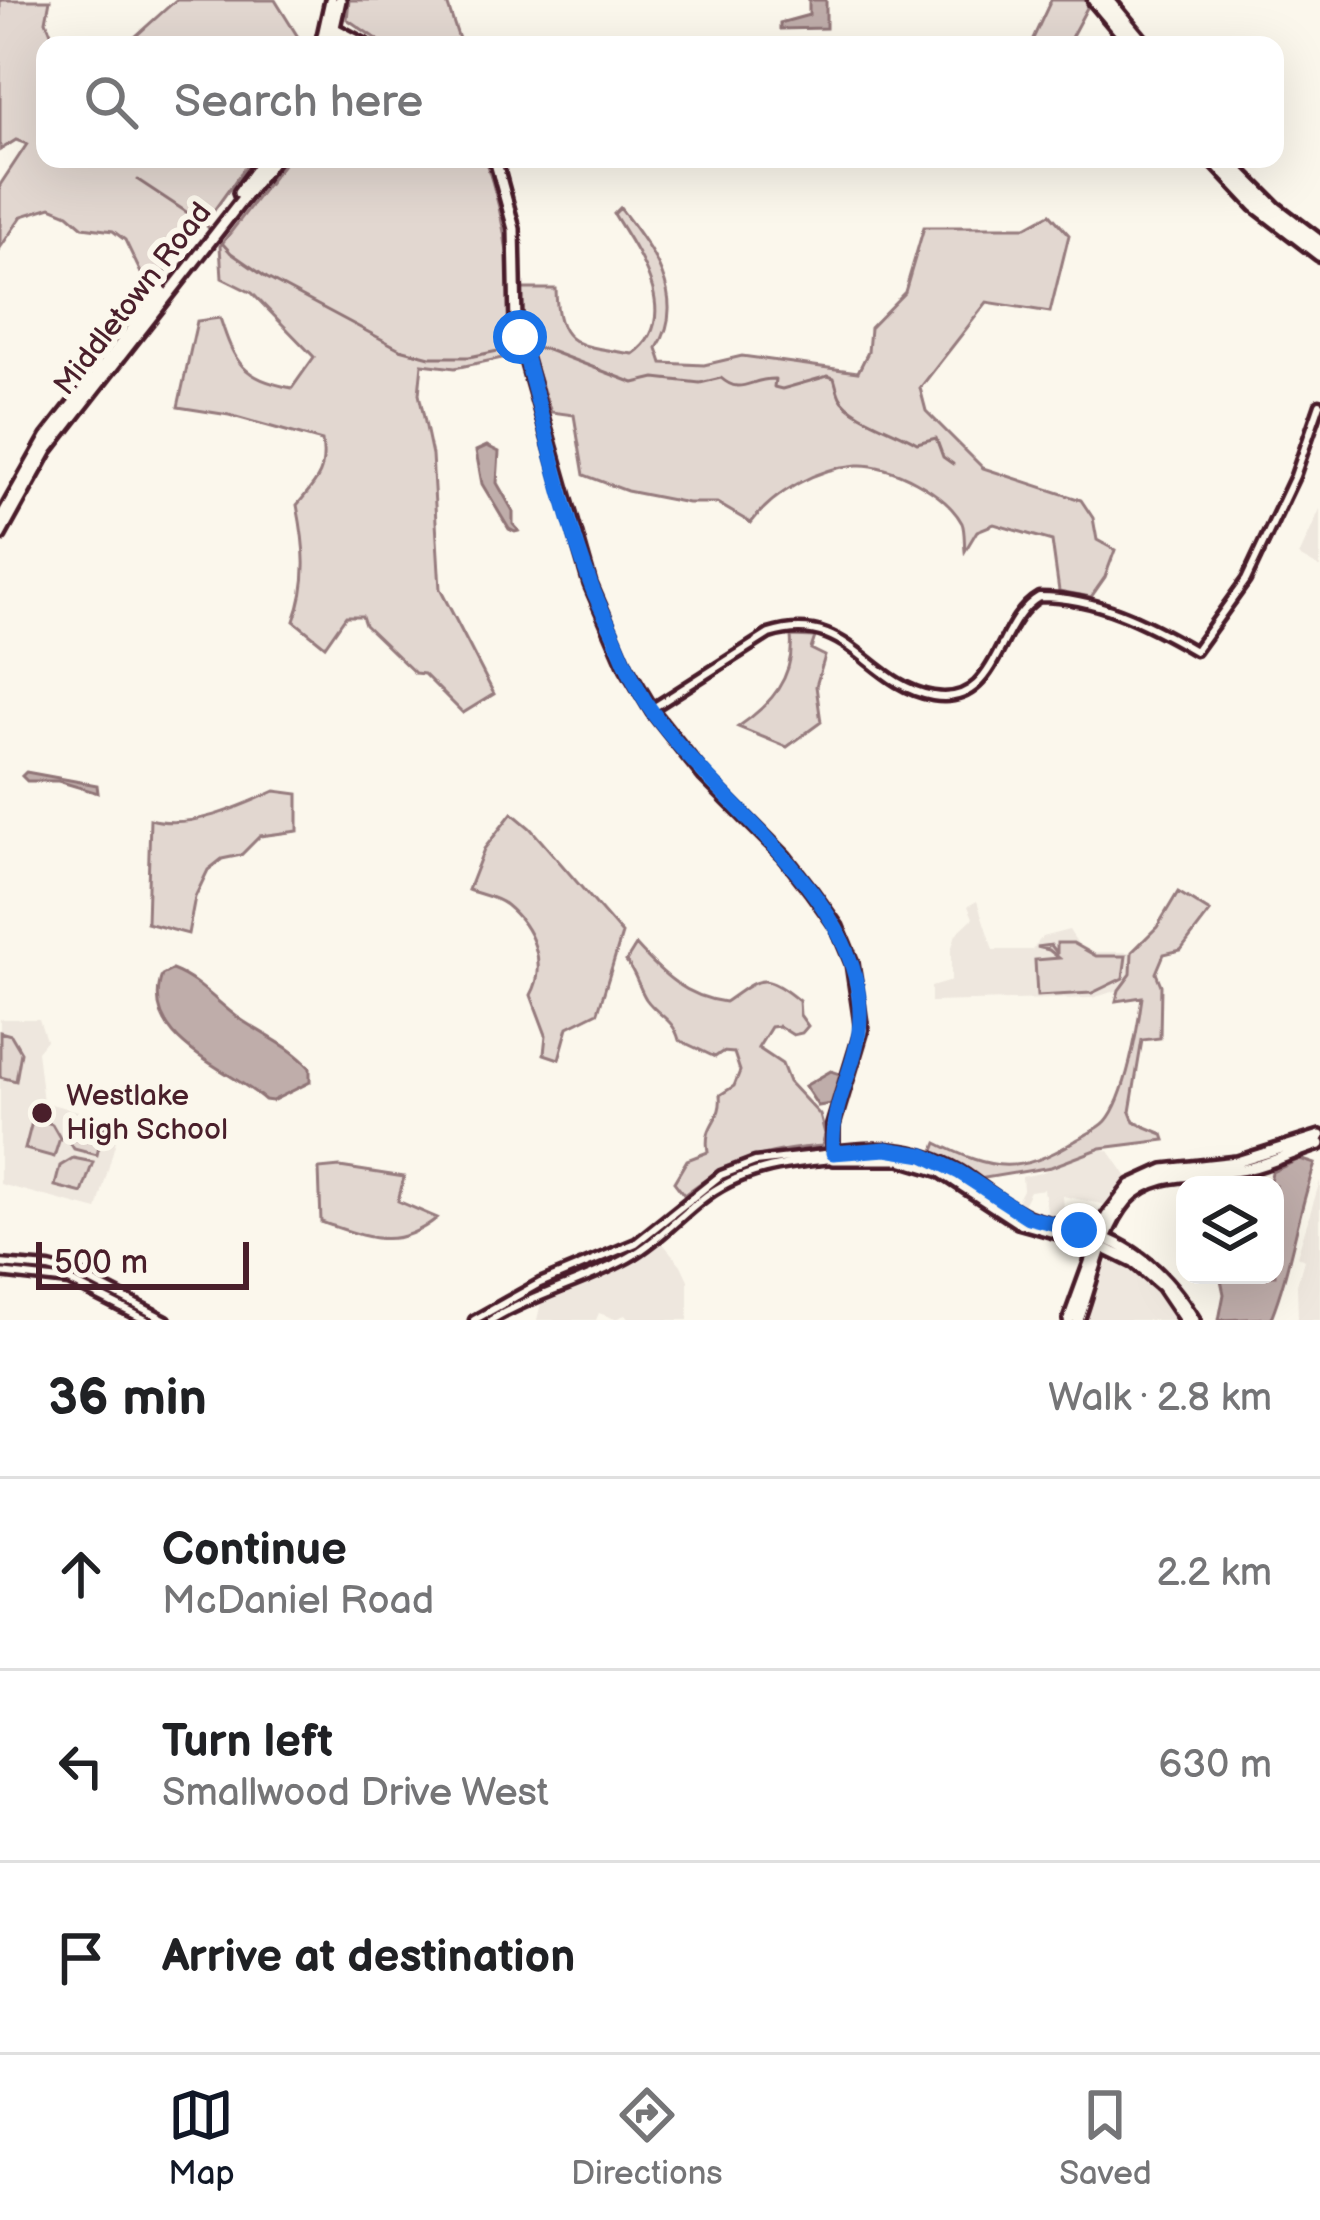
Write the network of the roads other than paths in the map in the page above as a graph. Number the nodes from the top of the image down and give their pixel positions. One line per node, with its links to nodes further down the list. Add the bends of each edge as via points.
1 (331, 0): 5 (main road)
2 (340, 0): 5 (main road)
3 (1095, 0): 8 (highway)
4 (1107, 0): 9 (highway)
5 (330, 26): 6 (main road); 7 (main road)
6 (327, 36)
7 (348, 36)
8 (1125, 36)
9 (1137, 36)
10 (258, 168): 15 (main road, Middletown Road)
11 (266, 168): 15 (main road, Middletown Road)
12 (497, 168): 22 (main road, via 514,230 520,337 590,584)
13 (1221, 168): 18 (highway)
14 (1234, 168): 17 (highway)
15 (219, 224): 16 (main road, Middletown Road)
16 (208, 237): 20 (main road, Middletown Road, via 46,437); 21 (main road, Middletown Road, via 47,450)
17 (1320, 243)
18 (1320, 254)
19 (1320, 404): 22 (street, via 1246,580 1195,651 1095,605 1039,597 1015,617 981,683 959,695 916,692 837,637 806,627 769,634)
20 (0, 520)
21 (0, 535)
22 (651, 710): 25 (main road, via 784,856 847,950 862,1030 833,1125)
23 (1320, 1140): 24 (main road); 26 (main road)
24 (1268, 1154): 26 (main road); 30 (main road, via 1144,1177 1121,1194)
25 (833, 1156): 27 (main road, via 900,1159); 28 (main road, via 886,1149 924,1155); 39 (street, via 737,1168 637,1243); 40 (street, via 733,1180 631,1256)
26 (1242, 1170): 30 (main road, via 1156,1181)
27 (946, 1174): 28 (main road); 31 (main road, via 1006,1215)
28 (1003, 1203): 29 (main road)
29 (1018, 1211): 31 (main road); 32 (main road)
30 (1110, 1219): 32 (main road); 33 (main road); 34 (main road)
31 (1045, 1230): 32 (main road)
32 (1076, 1233): 33 (main road); 35 (main road)
33 (1102, 1241): 34 (main road); 35 (main road)
34 (1125, 1252): 35 (main road); 43 (main road); 44 (main road, via 1166,1280)
35 (1094, 1264): 41 (main road); 42 (main road)
36 (0, 1269): 37 (street, via 72,1282); 38 (street, via 62,1270)
37 (146, 1320)
38 (166, 1320)
39 (474, 1320)
40 (491, 1320)
41 (1069, 1320)
42 (1078, 1320)
43 (1184, 1320)
44 (1194, 1320)

